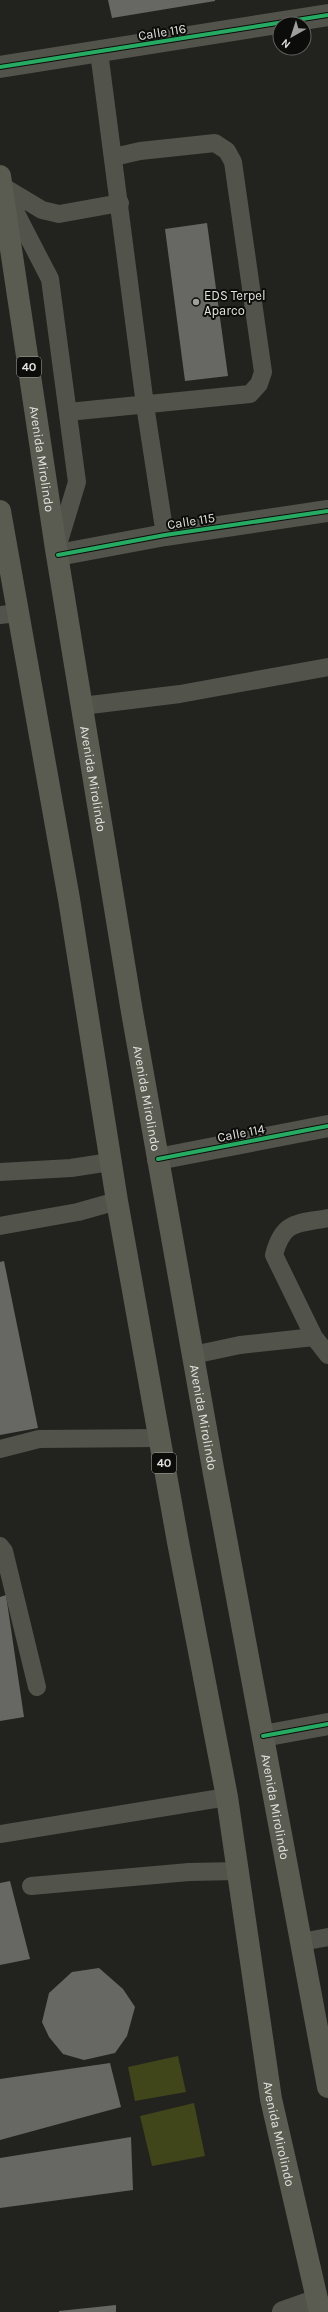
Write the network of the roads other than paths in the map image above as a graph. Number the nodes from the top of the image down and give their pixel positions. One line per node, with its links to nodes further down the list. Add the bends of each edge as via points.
1 (328, 16): 2 (street, Calle 116)
2 (100, 52): 3 (street, Calle 116); 4 (lane)
3 (0, 67)
4 (114, 157): 6 (lane); 7 (lane, via 140,151 215,143 227,151 233,162 263,372 259,384 250,394)
5 (0, 182): 6 (lane, via 42,210 59,214); 8 (lane, via 50,279); 12 (main road, Avenida Mirolindo / 40)
6 (120, 204): 7 (lane)
7 (145, 405): 8 (lane); 11 (lane)
8 (68, 412): 12 (lane, via 77,482)
9 (328, 511): 11 (street, Calle 115)
10 (0, 512): 13 (main road, Avenida Mirolindo / 40)
11 (165, 535): 12 (street, Calle 115)
12 (57, 552): 15 (main road, Avenida Mirolindo / 40)
13 (9, 614): 18 (main road, Avenida Mirolindo / 40, via 71,907)
14 (328, 667): 15 (lane, via 180,694)
15 (82, 706): 17 (main road, Avenida Mirolindo / 40)
16 (328, 1126): 17 (street, Calle 114)
17 (158, 1159): 24 (main road, Avenida Mirolindo / 40)
18 (110, 1162): 19 (lane, via 71,1168); 20 (main road, Avenida Mirolindo / 40)
19 (0, 1172)
20 (117, 1202): 22 (lane); 26 (main road, Avenida Mirolindo / 40)
21 (328, 1218): 23 (lane, via 288,1226 278,1239 274,1254)
22 (0, 1226)
23 (314, 1337): 24 (lane, via 240,1345); 25 (lane)
24 (193, 1355): 31 (main road, Avenida Mirolindo / 40)
25 (328, 1355)
26 (159, 1438): 27 (lane, via 39,1439); 32 (main road, Avenida Mirolindo / 40)
27 (0, 1449)
28 (0, 1546): 29 (lane, via 4,1551)
29 (38, 1687)
30 (328, 1724): 31 (street)
31 (263, 1736): 37 (main road, Avenida Mirolindo / 40)
32 (227, 1796): 33 (lane); 34 (main road, Avenida Mirolindo / 40)
33 (0, 1834)
34 (238, 1871): 35 (lane, via 189,1872); 39 (main road, Avenida Mirolindo / 40, via 271,2099)
35 (31, 1886)
36 (328, 1937): 37 (lane)
37 (301, 1942): 38 (main road, Avenida Mirolindo / 40)
38 (328, 2087)
39 (318, 2306): 40 (street)
40 (283, 2312)

